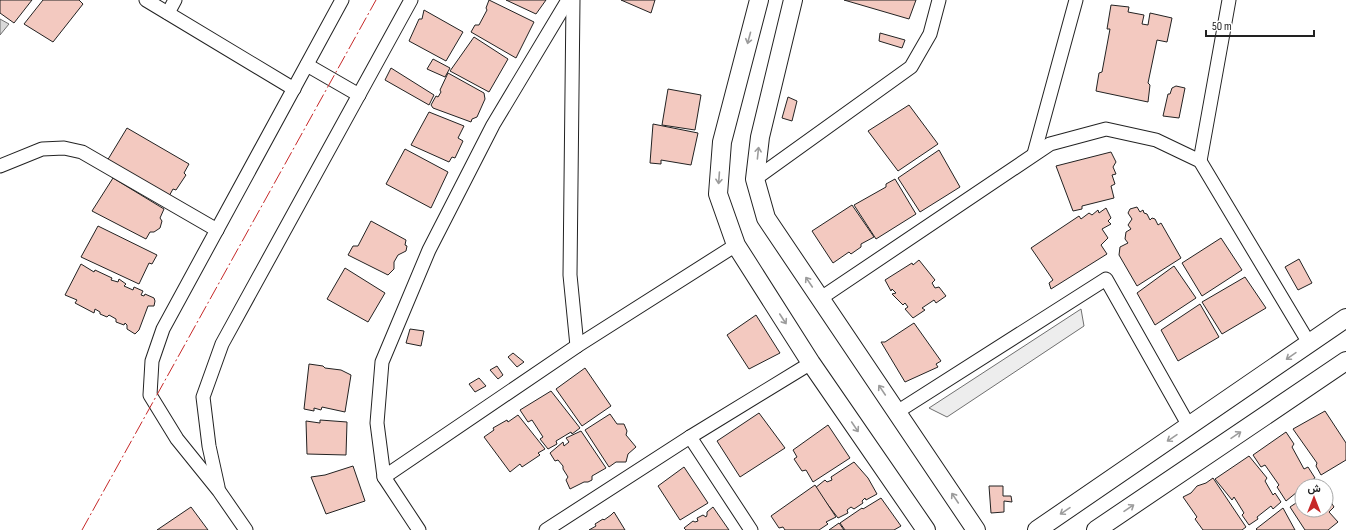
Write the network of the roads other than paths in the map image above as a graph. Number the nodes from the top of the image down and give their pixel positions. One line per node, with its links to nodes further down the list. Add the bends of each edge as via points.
1 (146, 0): 12 (street)
2 (175, 0): 12 (street)
3 (342, 0): 13 (street)
4 (411, 0): 15 (street)
5 (568, 0): 31 (street, via 493,125 429,250 382,362 377,423)
6 (573, 0): 25 (street, via 570,275)
7 (759, 0): 21 (street, one-way to 21, via 722,142 718,194)
8 (793, 0): 19 (street, one-way to 8, via 760,138)
9 (939, 0): 19 (street, via 930,34 911,67)
10 (1076, 0): 16 (street)
11 (1230, 0): 17 (street)
12 (168, 13): 14 (street)
13 (307, 65): 14 (street); 15 (street)
14 (294, 89): 20 (street)
15 (359, 95): 32 (street, via 219,352 204,397 209,446)
16 (1034, 154): 17 (street, via 1050,144 1106,129 1156,140); 22 (street)
17 (1200, 161): 24 (street)
18 (0, 166): 20 (street, via 42,149 64,148 82,152)
19 (756, 179): 22 (street, one-way to 19, via 766,218)
20 (217, 230): 32 (street, via 163,329 152,362 150,395 177,439)
21 (736, 245): 25 (street); 27 (street, one-way to 27)
22 (821, 298): 28 (street, one-way to 22)
23 (1346, 318): 24 (street)
24 (1309, 344): 29 (street, one-way to 29)
25 (577, 346): 31 (street)
26 (1346, 361): 40 (street, one-way to 26)
27 (811, 363): 30 (street); 37 (street, one-way to 37)
28 (897, 412): 29 (street, via 1106,279); 38 (street, one-way to 28)
29 (1189, 426): 39 (street, one-way to 39)
30 (690, 438): 35 (street); 36 (street)
31 (384, 477): 34 (street)
32 (219, 491): 33 (street)
33 (246, 530)
34 (419, 530)
35 (546, 530)
36 (751, 530)
37 (926, 530)
38 (976, 530)
39 (1037, 530)
40 (1096, 530)

